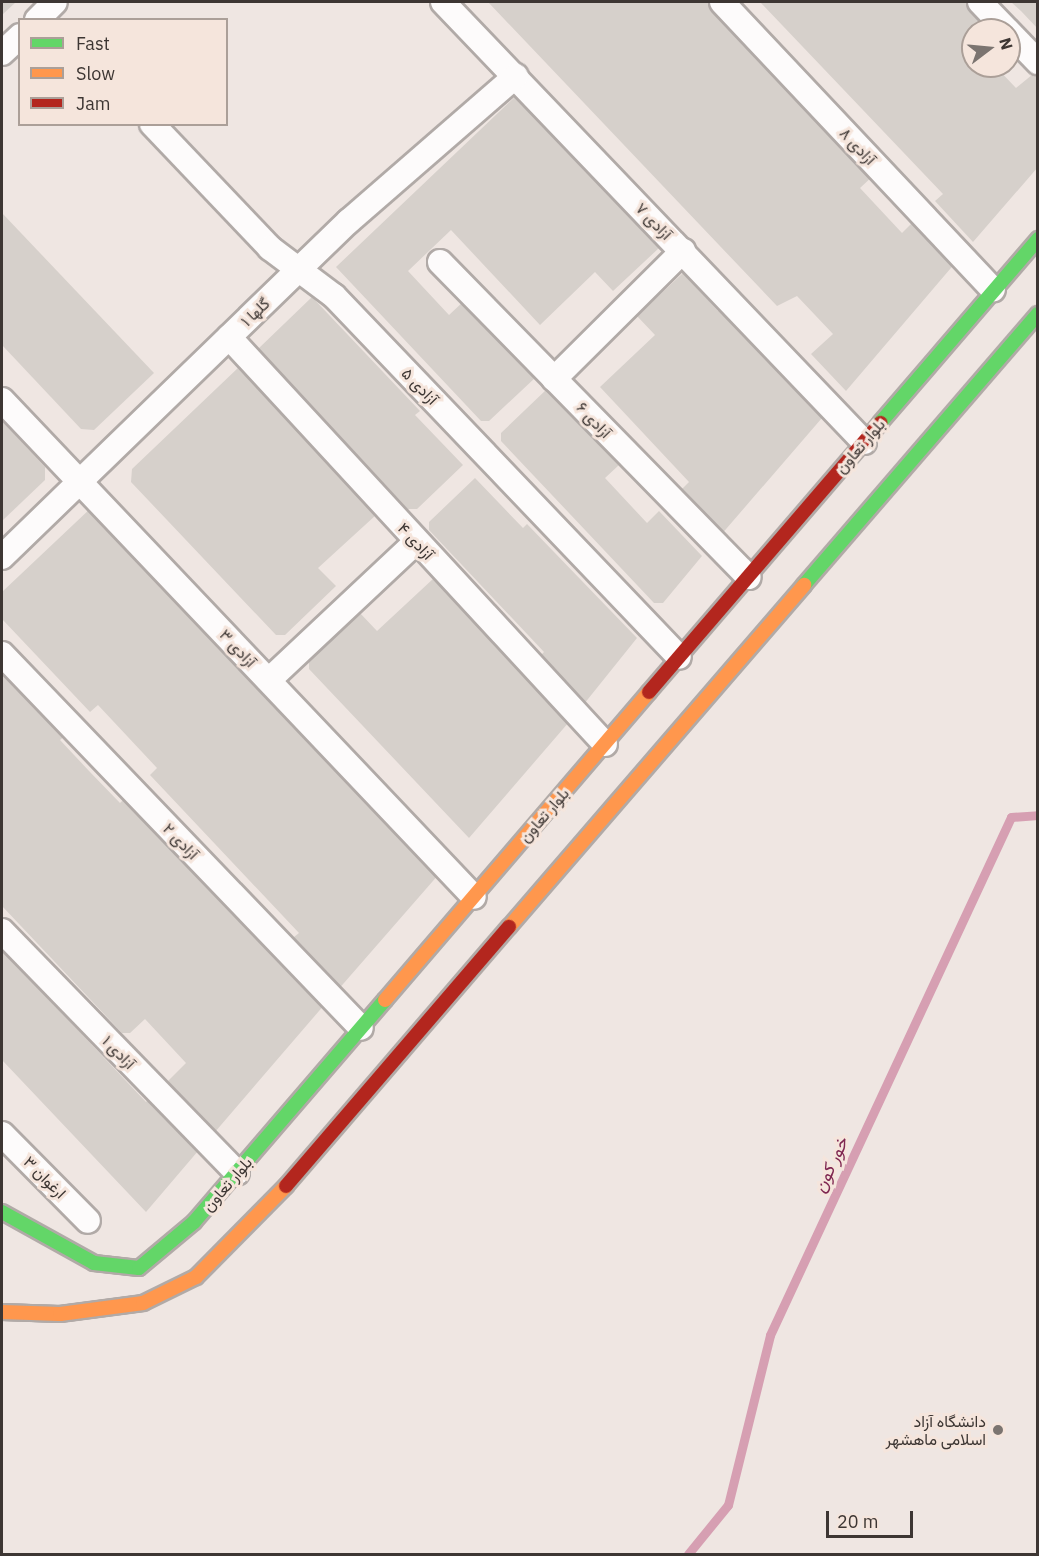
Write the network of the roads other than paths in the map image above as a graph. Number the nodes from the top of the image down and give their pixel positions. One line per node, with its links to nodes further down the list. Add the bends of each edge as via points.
1 (443, 2): 9 (street, آزادی ۷)
2 (722, 2): 15 (street, آزادی ۸)
3 (980, 2): 4 (street)
4 (995, 18)
5 (18, 38): 7 (street)
6 (1021, 44): 8 (street)
7 (2, 53)
8 (1038, 62)
9 (516, 76): 12 (street, آزادی ۷); 14 (street, گلها ۱)
10 (154, 126): 14 (street, آزادی ۵)
11 (1038, 239): 15 (street, بلوار تعاون)
12 (683, 251): 18 (street); 20 (street, آزادی ۷)
13 (440, 262): 18 (street, آزادی ۶)
14 (296, 272): 17 (street, گلها ۱); 26 (street, آزادی ۵, via 334,296)
15 (993, 290): 20 (street, بلوار تعاون)
16 (1038, 314): 36 (street, via 245,1233 196,1277 143,1303 60,1314)
17 (228, 337): 21 (street, گلها ۱); 22 (street, آزادی ۴)
18 (554, 379): 24 (street, آزادی ۶)
19 (2, 400): 21 (street, آزادی ۳)
20 (864, 442): 24 (street, بلوار تعاون)
21 (80, 480): 23 (street, گلها ۱); 27 (street, آزادی ۳)
22 (416, 542): 27 (street); 28 (street, آزادی ۴)
23 (2, 557)
24 (748, 577): 26 (street, بلوار تعاون)
25 (2, 654): 31 (street, آزادی ۲)
26 (679, 657): 28 (street, بلوار تعاون)
27 (269, 680): 29 (street, آزادی ۳)
28 (605, 744): 29 (street, بلوار تعاون)
29 (474, 897): 31 (street, بلوار تعاون)
30 (2, 931): 33 (street, آزادی ۱)
31 (361, 1028): 33 (street, بلوار تعاون)
32 (2, 1134): 35 (street, ارغوان ۳)
33 (237, 1173): 34 (street, بلوار تعاون, via 195,1222 139,1268 94,1263)
34 (2, 1212)
35 (88, 1221)
36 (2, 1312)

